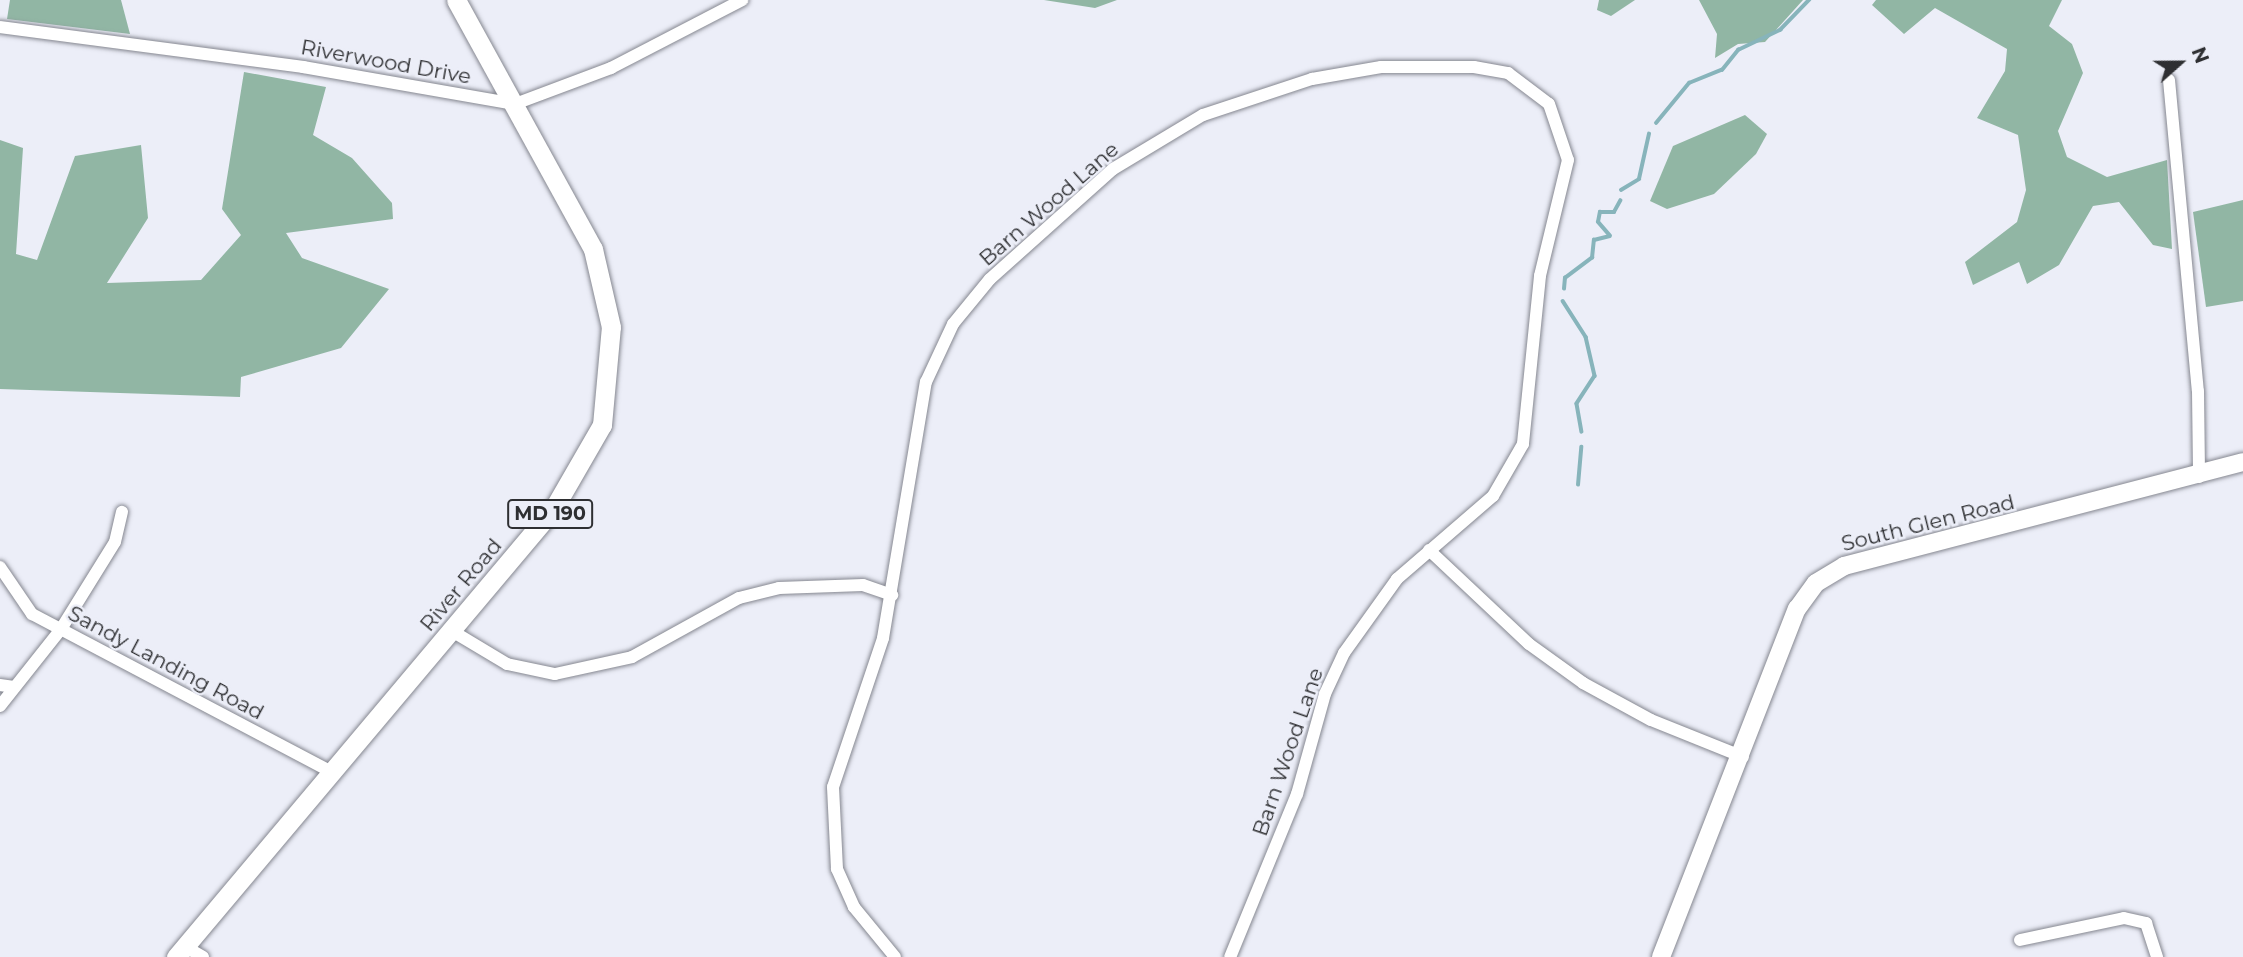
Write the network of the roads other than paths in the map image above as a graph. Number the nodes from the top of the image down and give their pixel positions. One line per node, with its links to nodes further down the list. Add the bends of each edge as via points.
1 (456, 0): 5 (main road, River Road / MD 190)
2 (743, 0): 5 (street, via 611,68)
3 (0, 27): 5 (street, Riverwood Drive, via 353,75)
4 (2169, 80): 7 (street, via 2197,379)
5 (515, 104): 13 (main road, River Road / MD 190, via 593,249 605,286 612,365 602,425 588,458)
6 (2243, 462): 7 (main road, South Glen Road)
7 (2199, 477): 17 (main road, South Glen Road, via 1829,573 1797,609)
8 (121, 512): 12 (street, via 116,542)
9 (1429, 550): 11 (street, Barn Wood Lane, via 1493,496 1523,444 1540,276 1566,183 1566,141 1549,104 1508,73 1474,66 1381,67 1244,98 1113,169 1047,225 953,324 926,382); 17 (street, via 1529,644 1583,683 1651,720); 23 (street, Barn Wood Lane, via 1367,614 1344,653 1297,794)
10 (0, 566): 12 (street, Sandy Landing Road, via 32,614)
11 (892, 595): 13 (street, via 863,585 779,588 739,598 632,657 555,674 507,664); 22 (street, Barn Wood Lane, via 833,787 831,824 837,869 854,907)
12 (61, 629): 15 (street); 18 (street, Sandy Landing Road)
13 (452, 631): 18 (main road, River Road / MD 190)
14 (0, 685): 15 (street)
15 (14, 687): 16 (street)
16 (0, 706)
17 (1743, 757): 24 (main road, South Glen Road)
18 (332, 772): 20 (main road, River Road / MD 190)
19 (2020, 940): 25 (street, via 2124,918 2146,923)
20 (180, 952): 21 (street)
21 (203, 957)
22 (895, 957)
23 (1230, 957)
24 (1661, 957)
25 (2157, 957)

